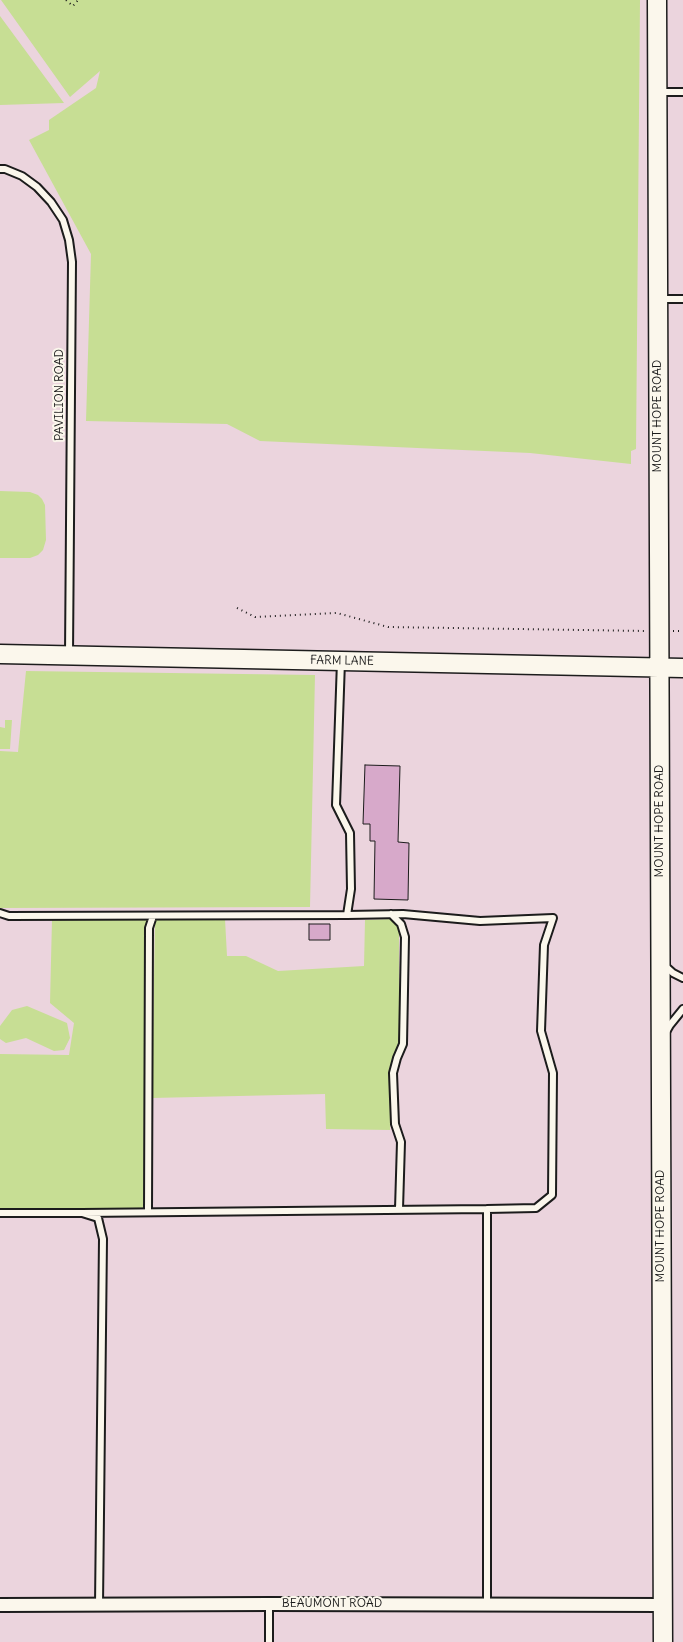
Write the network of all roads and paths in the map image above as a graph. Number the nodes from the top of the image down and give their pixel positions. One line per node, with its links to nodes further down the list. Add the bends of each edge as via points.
1 (66, 0): 2 (path, via 73,6)
2 (78, 0)
3 (657, 0): 4 (street, MOUNT HOPE ROAD)
4 (657, 92): 5 (lane); 7 (street, MOUNT HOPE ROAD)
5 (683, 92)
6 (0, 169): 13 (lane, PAVILION ROAD, via 22,176 37,187 63,220 69,240 72,262)
7 (657, 299): 8 (lane); 11 (street, MOUNT HOPE ROAD)
8 (683, 299)
9 (237, 608): 11 (path, via 255,617 337,613 388,627)
10 (683, 631): 11 (path)
11 (659, 632): 15 (street, MOUNT HOPE ROAD)
12 (0, 654): 13 (street, FARM LANE)
13 (69, 655): 14 (street, FARM LANE)
14 (341, 661): 15 (street, FARM LANE); 19 (lane, via 336,805 350,833 351,889)
15 (659, 667): 16 (street, FARM LANE); 21 (street, MOUNT HOPE ROAD)
16 (683, 668)
17 (0, 914): 20 (lane)
18 (391, 914): 19 (lane); 25 (lane, via 480,922 553,918 544,944 541,1032 553,1073 552,1195 536,1208); 26 (lane, via 401,924 405,937 403,1044 393,1073 395,1124 401,1142)
19 (347, 915): 20 (lane)
20 (153, 916): 27 (lane, via 149,928)
21 (660, 962): 22 (lane); 24 (street, MOUNT HOPE ROAD)
22 (683, 978)
23 (683, 1009): 24 (lane, via 670,1025)
24 (661, 1045): 34 (street, MOUNT HOPE ROAD)
25 (487, 1208): 26 (lane); 31 (lane)
26 (399, 1210): 27 (lane)
27 (148, 1212): 29 (lane)
28 (0, 1213): 29 (lane)
29 (82, 1213): 33 (lane, via 98,1218 103,1239)
30 (269, 1604): 31 (street, BEAUMONT ROAD); 33 (street, BEAUMONT ROAD); 35 (lane)
31 (487, 1604): 34 (street, BEAUMONT ROAD)
32 (0, 1605): 33 (street, BEAUMONT ROAD)
33 (99, 1605)
34 (663, 1605): 36 (street, MOUNT HOPE ROAD)
35 (270, 1642)
36 (663, 1642)

